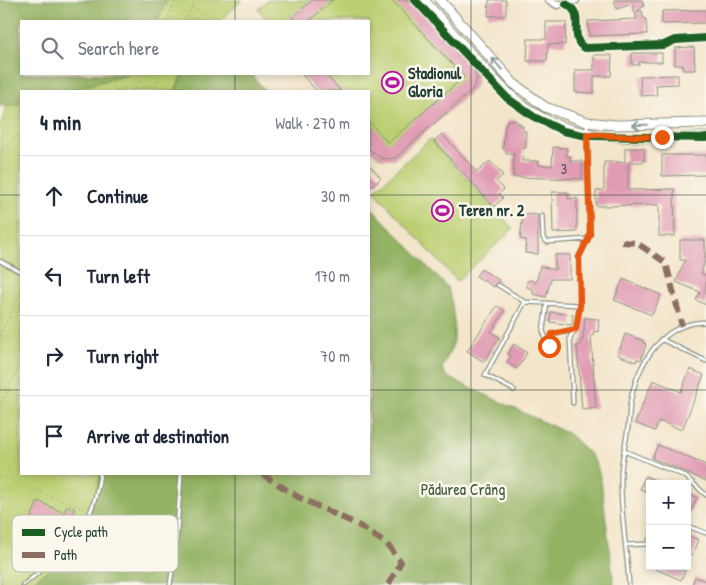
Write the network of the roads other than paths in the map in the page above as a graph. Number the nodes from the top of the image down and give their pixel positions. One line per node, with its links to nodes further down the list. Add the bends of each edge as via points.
1 (424, 0): 10 (main road, via 516,101 552,123)
2 (440, 0): 7 (main road, one-way to 2, via 545,107 523,92)
3 (549, 0): 5 (street, via 557,5)
4 (576, 0): 5 (street)
5 (566, 4): 6 (street, via 576,12 577,40 585,48 664,45 675,40)
6 (706, 38)
7 (587, 122): 9 (main road, one-way to 7); 10 (lane)
8 (706, 123): 9 (main road)
9 (662, 124): 12 (main road)
10 (587, 134): 12 (main road); 14 (lane)
11 (706, 136): 12 (main road)
12 (662, 137)
13 (542, 216): 14 (lane, via 543,238 547,242)
14 (588, 239): 20 (lane, via 579,257)
15 (0, 262): 16 (lane)
16 (20, 272)
17 (498, 285): 18 (lane)
18 (525, 302): 19 (lane); 29 (lane, via 485,374)
19 (547, 303): 20 (lane); 23 (lane)
20 (580, 305): 22 (lane)
21 (706, 322): 27 (lane, via 682,326)
22 (576, 329): 24 (lane); 26 (lane)
23 (543, 331): 25 (lane); 25 (lane, via 549,346)
24 (566, 331): 25 (lane); 26 (lane)
25 (552, 334)
26 (570, 337): 30 (lane)
27 (661, 340): 28 (lane); 31 (lane, via 650,353 636,383)
28 (706, 361)
29 (514, 390)
30 (573, 403)
31 (624, 451): 34 (lane, via 685,476); 39 (lane, via 621,474)
32 (100, 475): 35 (lane)
33 (181, 475): 36 (lane)
34 (706, 495)
35 (89, 515)
36 (178, 516)
37 (691, 527): 38 (lane)
38 (706, 533)
39 (626, 544): 40 (lane); 45 (lane)
40 (646, 544)
41 (39, 572): 43 (lane)
42 (172, 572): 44 (lane)
43 (23, 585)
44 (170, 585)
45 (629, 585)

